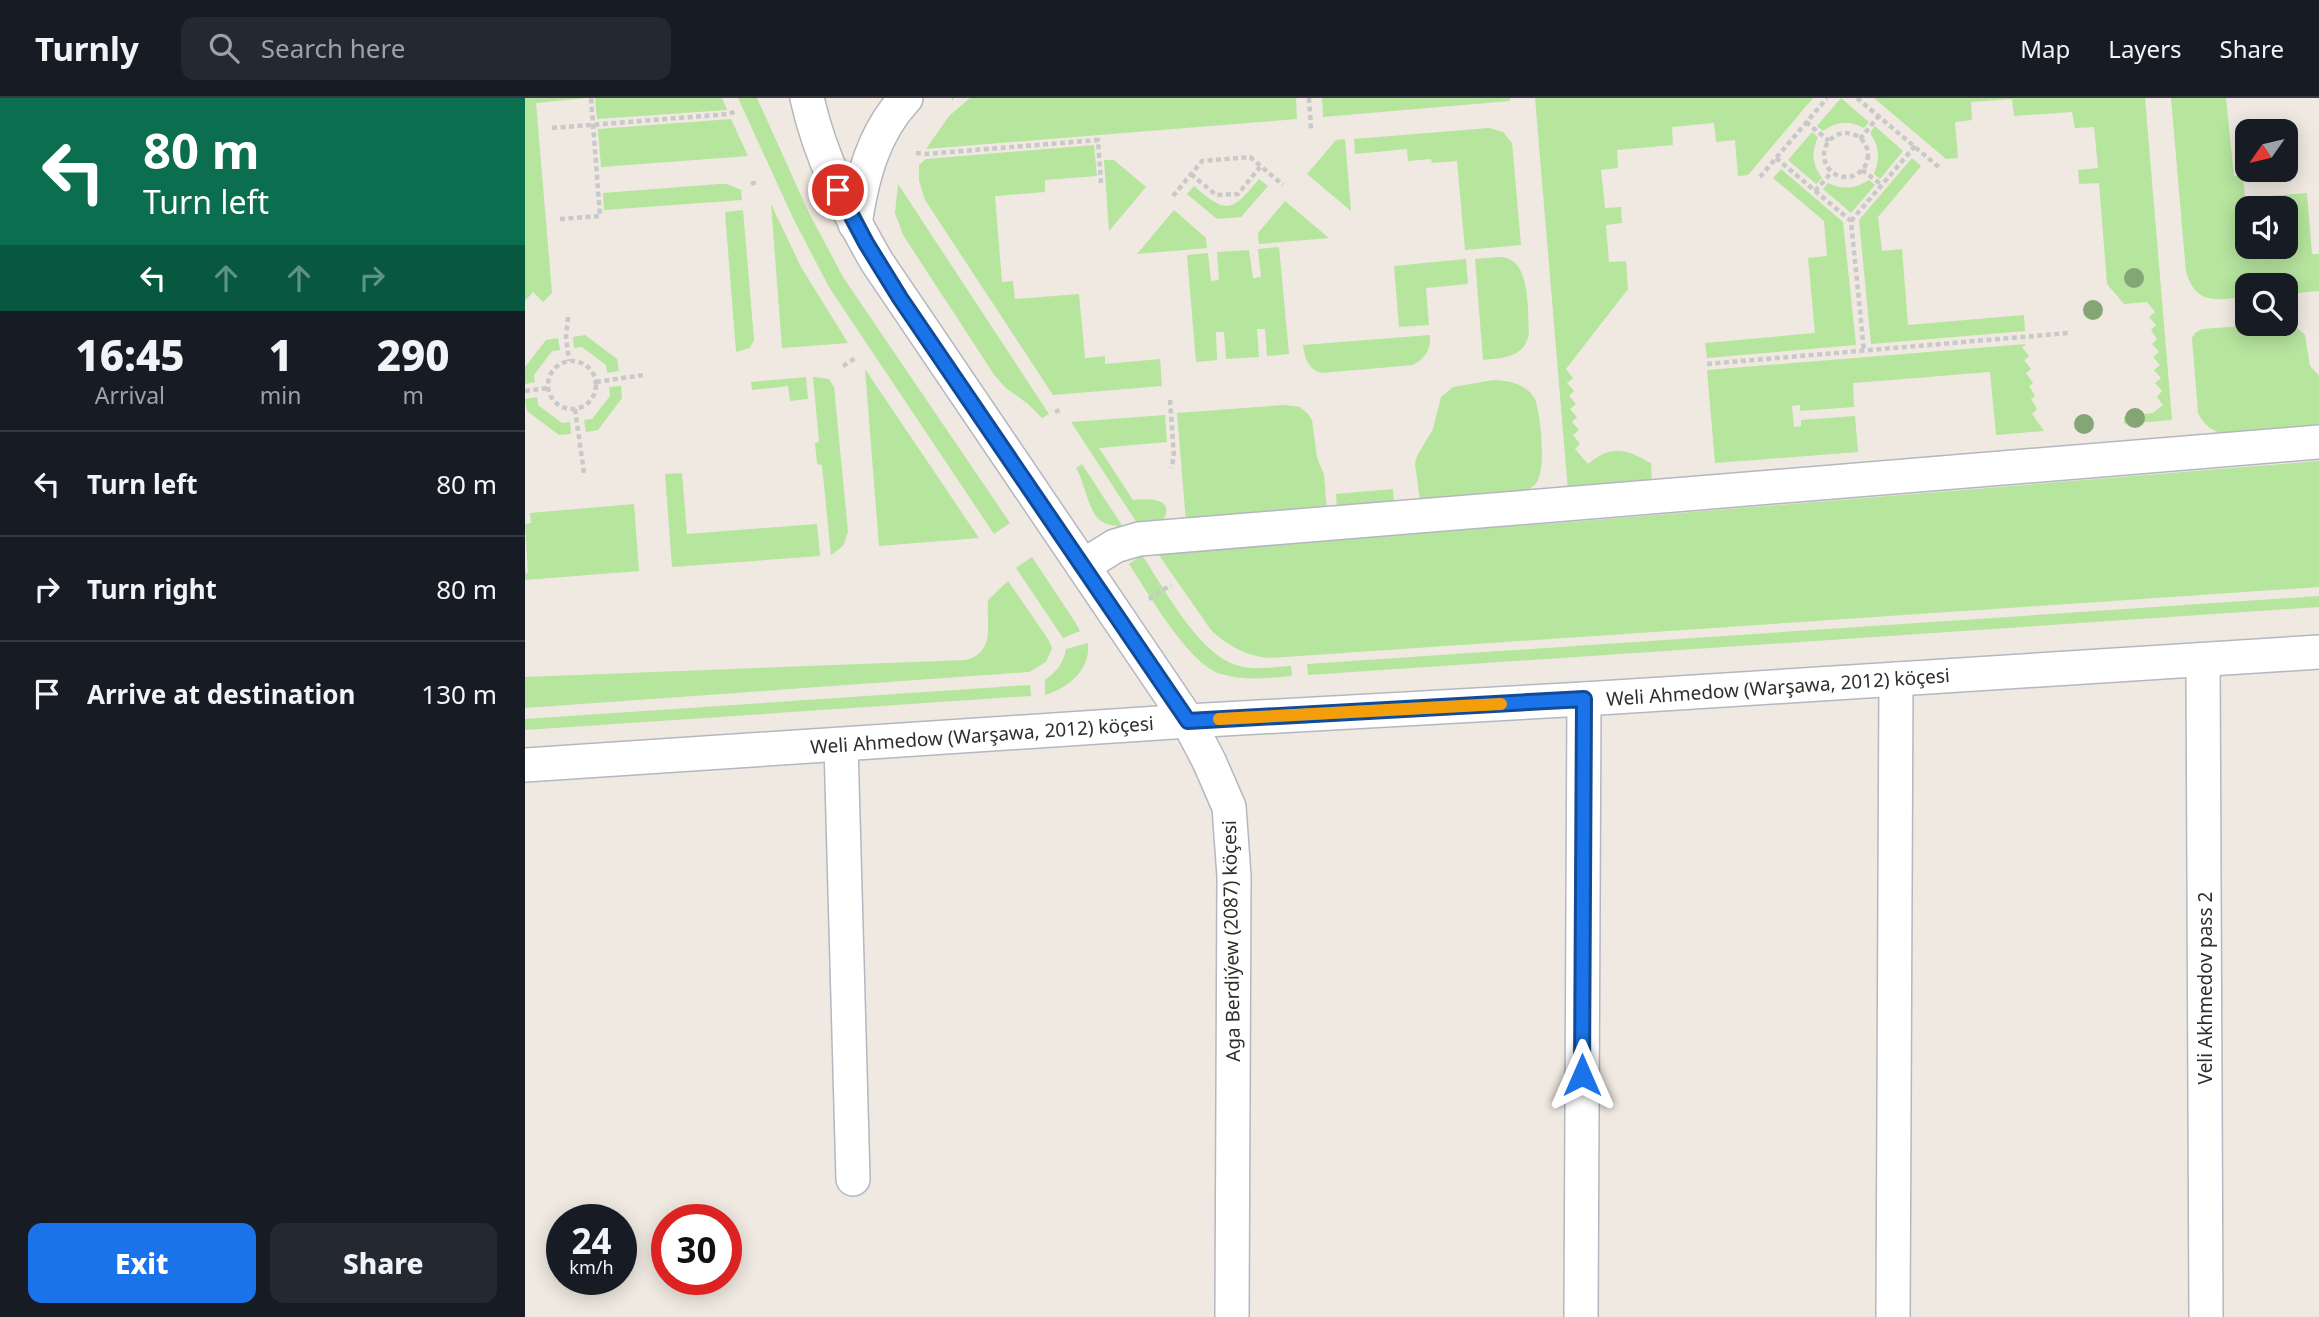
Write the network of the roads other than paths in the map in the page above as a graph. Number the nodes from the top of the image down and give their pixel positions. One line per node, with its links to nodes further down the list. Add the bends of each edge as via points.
1 (807, 98): 3 (street, Aga Berdiýew (2087) köçesi, via 815,132)
2 (906, 98): 3 (street, via 888,120 871,154)
3 (855, 224): 5 (street, Aga Berdiýew (2087) köçesi, via 900,298)
4 (2319, 442): 5 (street, via 1139,539 1115,546)
5 (1083, 566): 10 (street, Aga Berdiýew (2087) köçesi)
6 (2319, 652): 7 (street, Weli Ahmedow (Warşawa, 2012) köçesi)
7 (2203, 660): 8 (street, Weli Ahmedow (Warşawa, 2012) köçesi); 17 (street, Veli Akhmedov pass 2)
8 (1896, 679): 9 (street, Weli Ahmedow (Warşawa, 2012) köçesi); 16 (street)
9 (1584, 699): 10 (street, Weli Ahmedow (Warşawa, 2012) köçesi); 15 (street)
10 (1188, 721): 11 (street, Weli Ahmedow (Warşawa, 2012) köçesi); 14 (street, Aga Berdiýew (2087) köçesi, via 1229,807 1234,876)
11 (841, 745): 12 (street, Weli Ahmedow (Warşawa, 2012) köçesi); 13 (street)
12 (525, 765)
13 (853, 1179)
14 (1232, 1317)
15 (1581, 1317)
16 (1893, 1317)
17 (2206, 1317)

